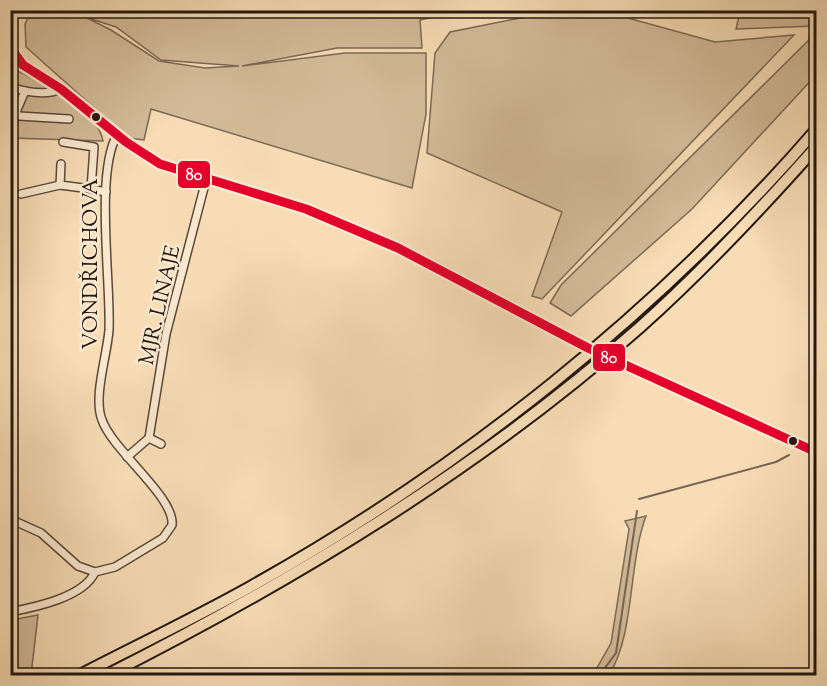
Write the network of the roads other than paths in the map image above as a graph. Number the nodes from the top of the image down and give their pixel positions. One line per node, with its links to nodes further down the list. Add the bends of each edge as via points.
1 (10, 47): 3 (street, via 23,65)
2 (10, 87): 4 (street)
3 (61, 89): 4 (street); 8 (street)
4 (25, 91): 5 (street)
5 (13, 114): 6 (street)
6 (69, 119)
7 (816, 130): 24 (highway, via 670,281 484,436 389,502 253,585)
8 (117, 135): 12 (street, via 160,164); 15 (street, VONDŘICHOVA, via 108,159)
9 (63, 142): 14 (street, via 94,147)
10 (816, 147): 25 (highway, via 685,285 571,385 509,432 334,551 260,595)
11 (61, 164): 13 (street)
12 (206, 180): 17 (street, MJR. LINAJE, via 168,323); 19 (street, bridge, via 306,209 350,227 434,265 635,370)
13 (60, 185): 14 (street); 16 (street)
14 (91, 189): 15 (street)
15 (106, 192): 20 (street, VONDŘICHOVA, via 109,328 100,407 108,434)
16 (21, 195)
17 (150, 438): 18 (street); 20 (street)
18 (161, 444)
19 (816, 452)
20 (127, 457): 22 (street, VONDŘICHOVA, via 168,506 172,525 163,538 115,567)
21 (10, 519): 22 (street, via 41,533 78,566)
22 (95, 572): 23 (street, via 86,585 37,606)
23 (10, 612)
24 (78, 675)
25 (105, 675)

